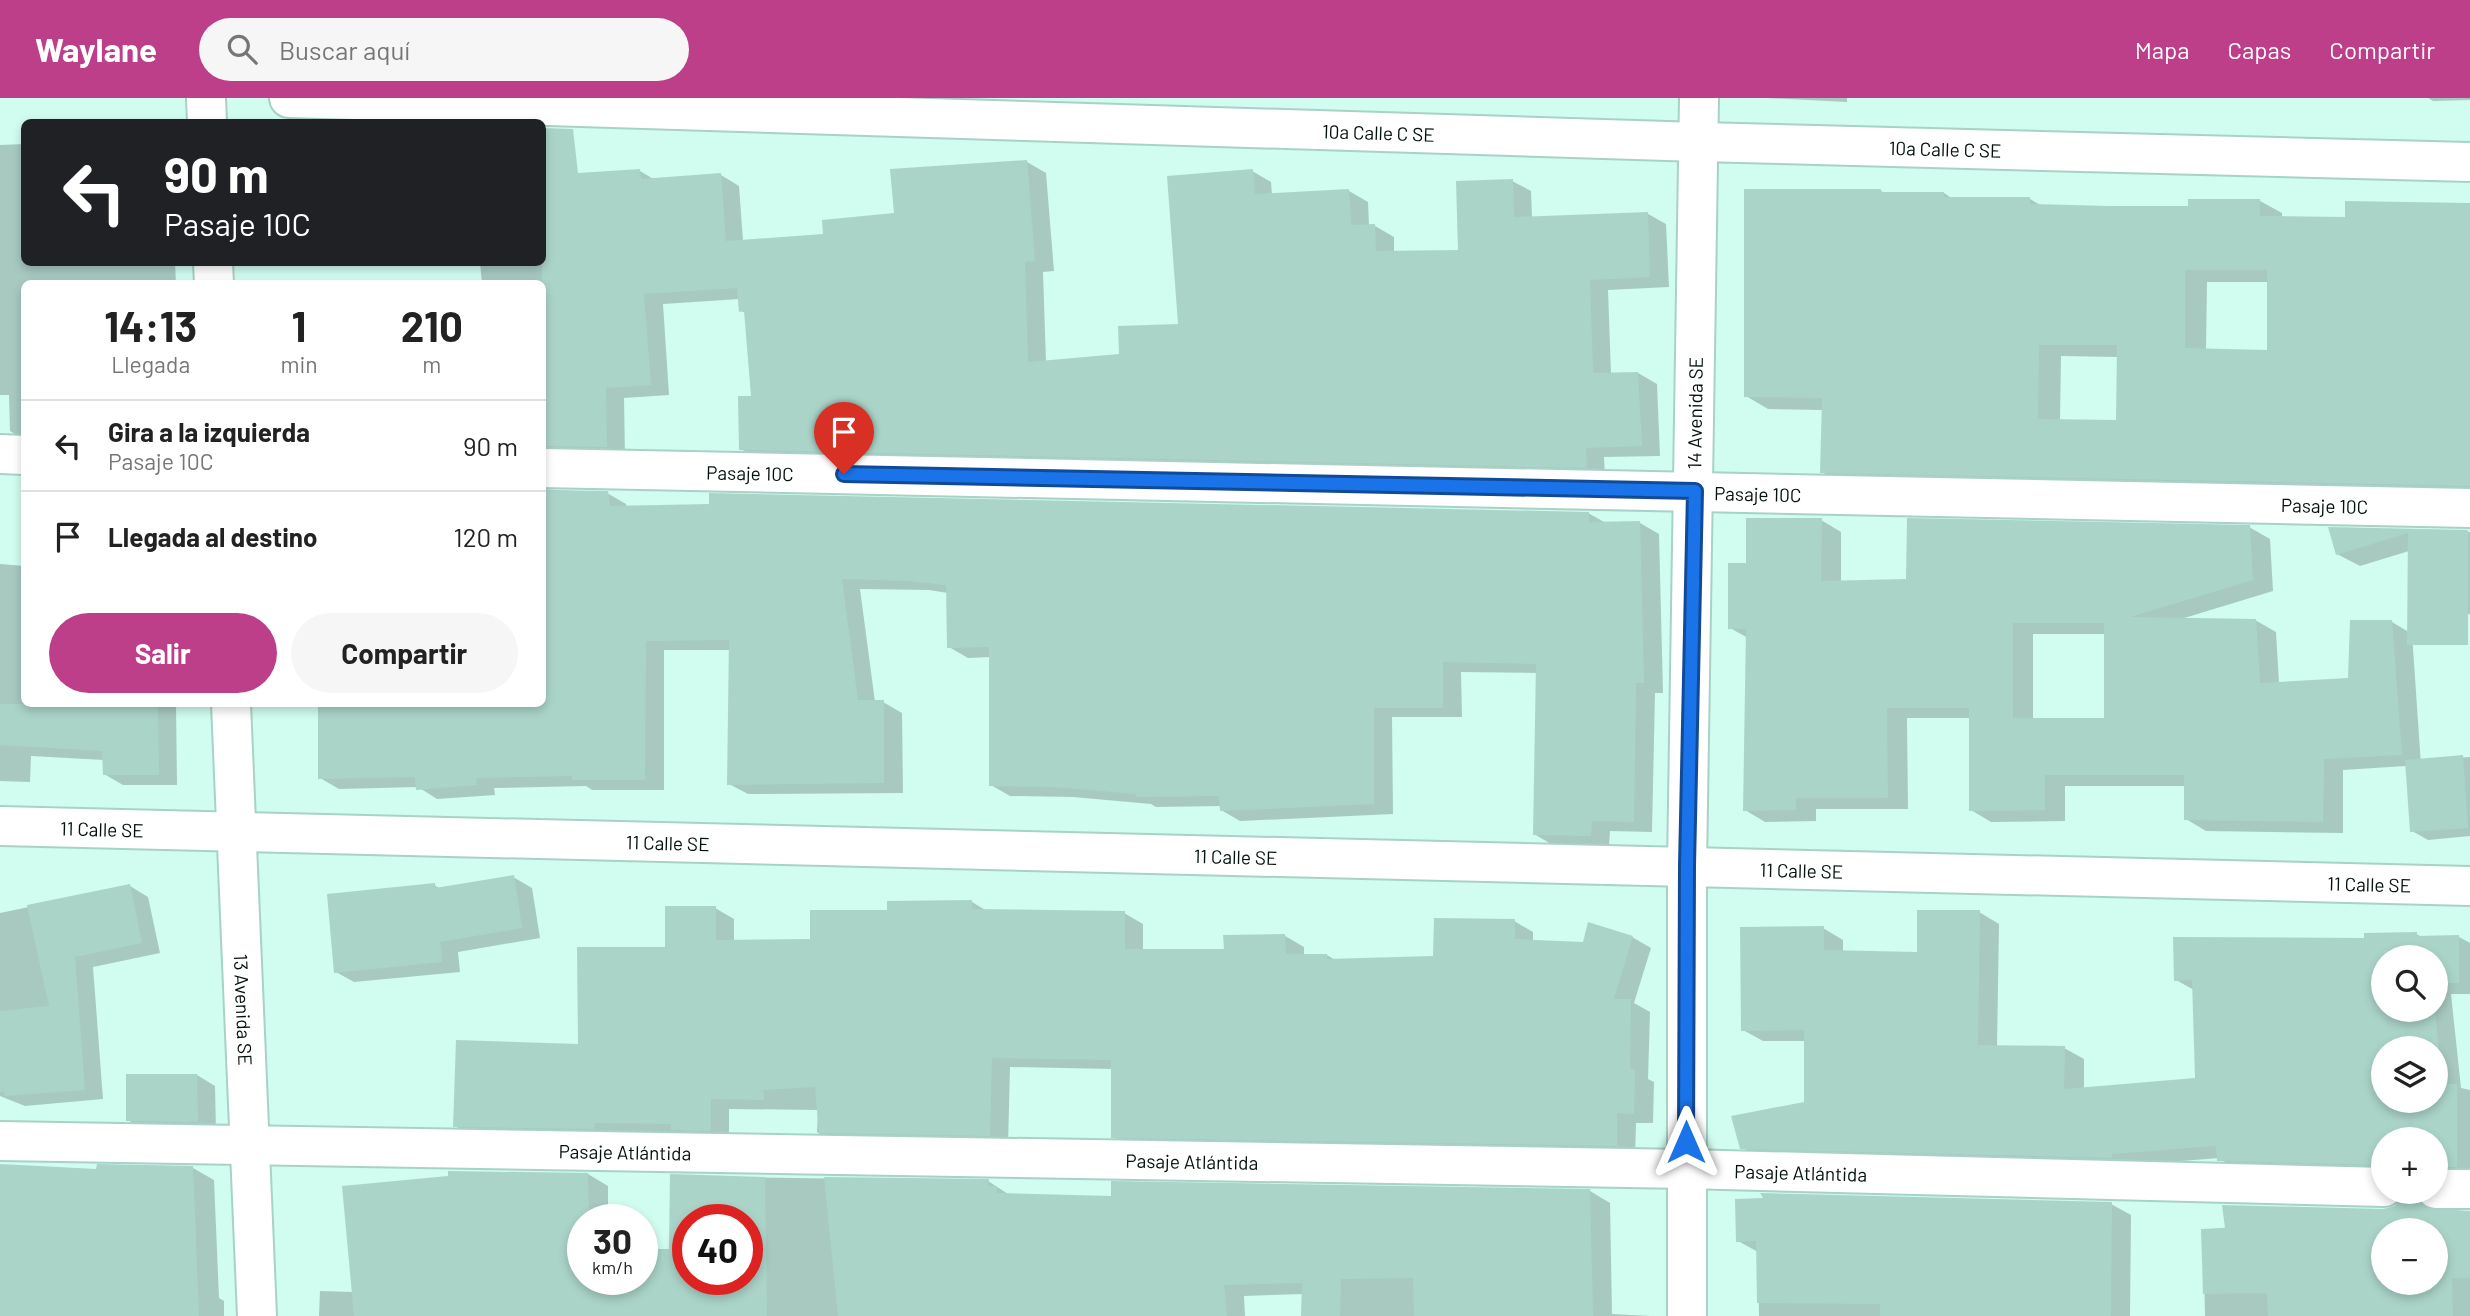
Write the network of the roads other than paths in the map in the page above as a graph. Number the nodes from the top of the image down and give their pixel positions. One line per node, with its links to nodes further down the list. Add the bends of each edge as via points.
1 (206, 98): 4 (street)
2 (289, 98): 5 (street, 10a Calle C SE)
3 (1699, 98): 5 (street, 14 Avenida SE)
4 (207, 119)
5 (1699, 142): 6 (street, 10a Calle C SE); 10 (street, 14 Avenida SE)
6 (2470, 162)
7 (0, 454): 8 (street)
8 (21, 455)
9 (546, 468): 10 (street, Pasaje 10C)
10 (1695, 491): 11 (street, Pasaje 10C); 15 (street, 14 Avenida SE)
11 (2470, 508)
12 (231, 707): 14 (street, 13 Avenida SE)
13 (0, 826): 14 (street, 11 Calle SE)
14 (237, 833): 15 (street, 11 Calle SE); 18 (street, 13 Avenida SE)
15 (1687, 866): 16 (street, 11 Calle SE); 19 (street, 14 Avenida SE)
16 (2470, 886)
17 (0, 1141): 18 (street, Pasaje Atlántida)
18 (250, 1146): 19 (street, Pasaje Atlántida); 23 (street, 13 Avenida SE)
19 (1686, 1169): 20 (street, Pasaje Atlántida); 24 (street, 14 Avenida SE)
20 (2371, 1187)
21 (2448, 1189): 22 (street)
22 (2470, 1189)
23 (257, 1316)
24 (1687, 1316)

